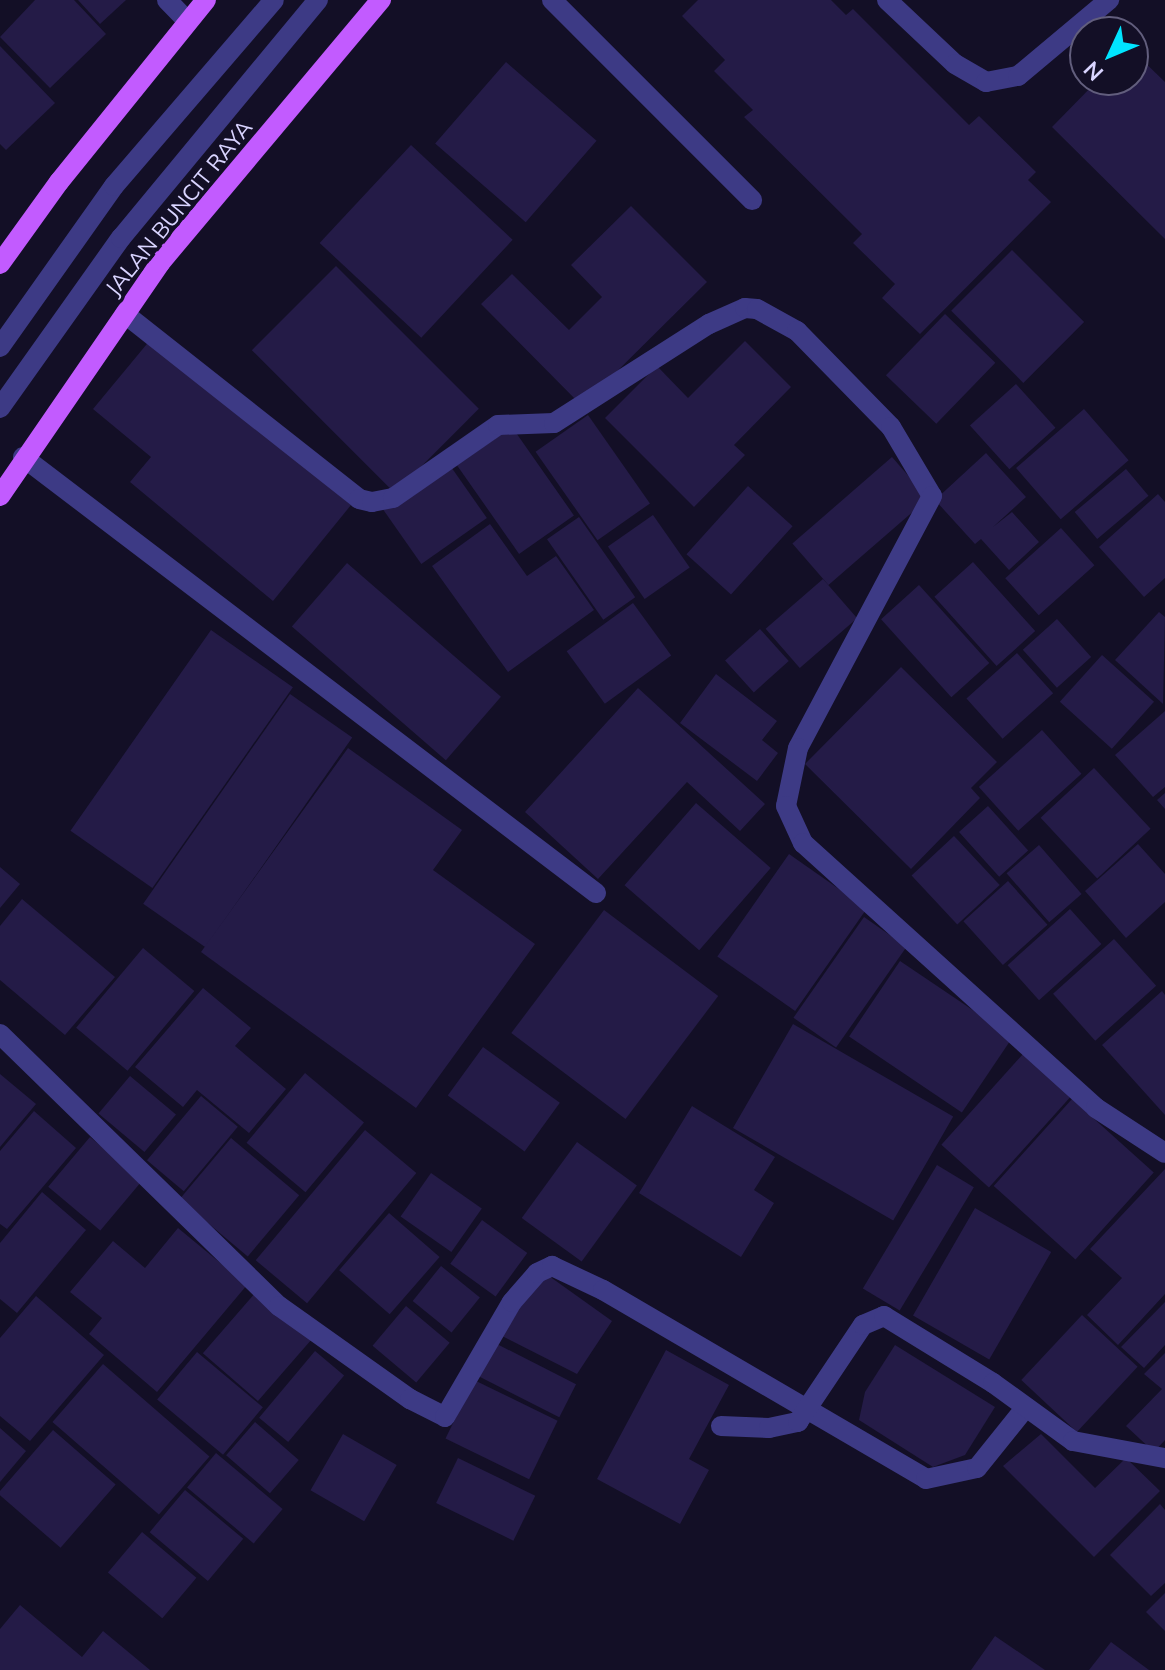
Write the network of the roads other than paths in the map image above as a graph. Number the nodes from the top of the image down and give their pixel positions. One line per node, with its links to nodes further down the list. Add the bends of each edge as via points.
1 (167, 0): 9 (street)
2 (206, 0): 9 (main road)
3 (274, 0): 13 (street, via 114,186)
4 (318, 0): 14 (street, via 121,238)
5 (381, 0): 12 (main road, JALAN BUNCIT RAYA, via 160,263)
6 (552, 0): 10 (street)
7 (887, 0): 8 (street, via 955,64 986,82 1018,76)
8 (1109, 0)
9 (187, 21): 11 (main road)
10 (752, 200)
11 (0, 264)
12 (125, 314): 15 (main road, JALAN BUNCIT RAYA); 19 (street, via 335,480 372,502 393,498 498,425 554,423 709,324 745,308 797,331 891,427 932,496 798,748 786,806 803,843 1096,1108)
13 (0, 347)
14 (0, 408)
15 (23, 457): 16 (main road, JALAN BUNCIT RAYA); 17 (street)
16 (0, 496)
17 (596, 893)
18 (0, 1034): 21 (street, via 279,1306 410,1399 445,1417 512,1302 537,1273 552,1266)
19 (1165, 1153)
20 (1026, 1407): 21 (street, via 977,1468 926,1479); 21 (street, via 884,1316 863,1325); 23 (street, via 1073,1441)
21 (809, 1410): 22 (street, via 798,1422 769,1428)
22 (721, 1426)
23 (1165, 1458)

